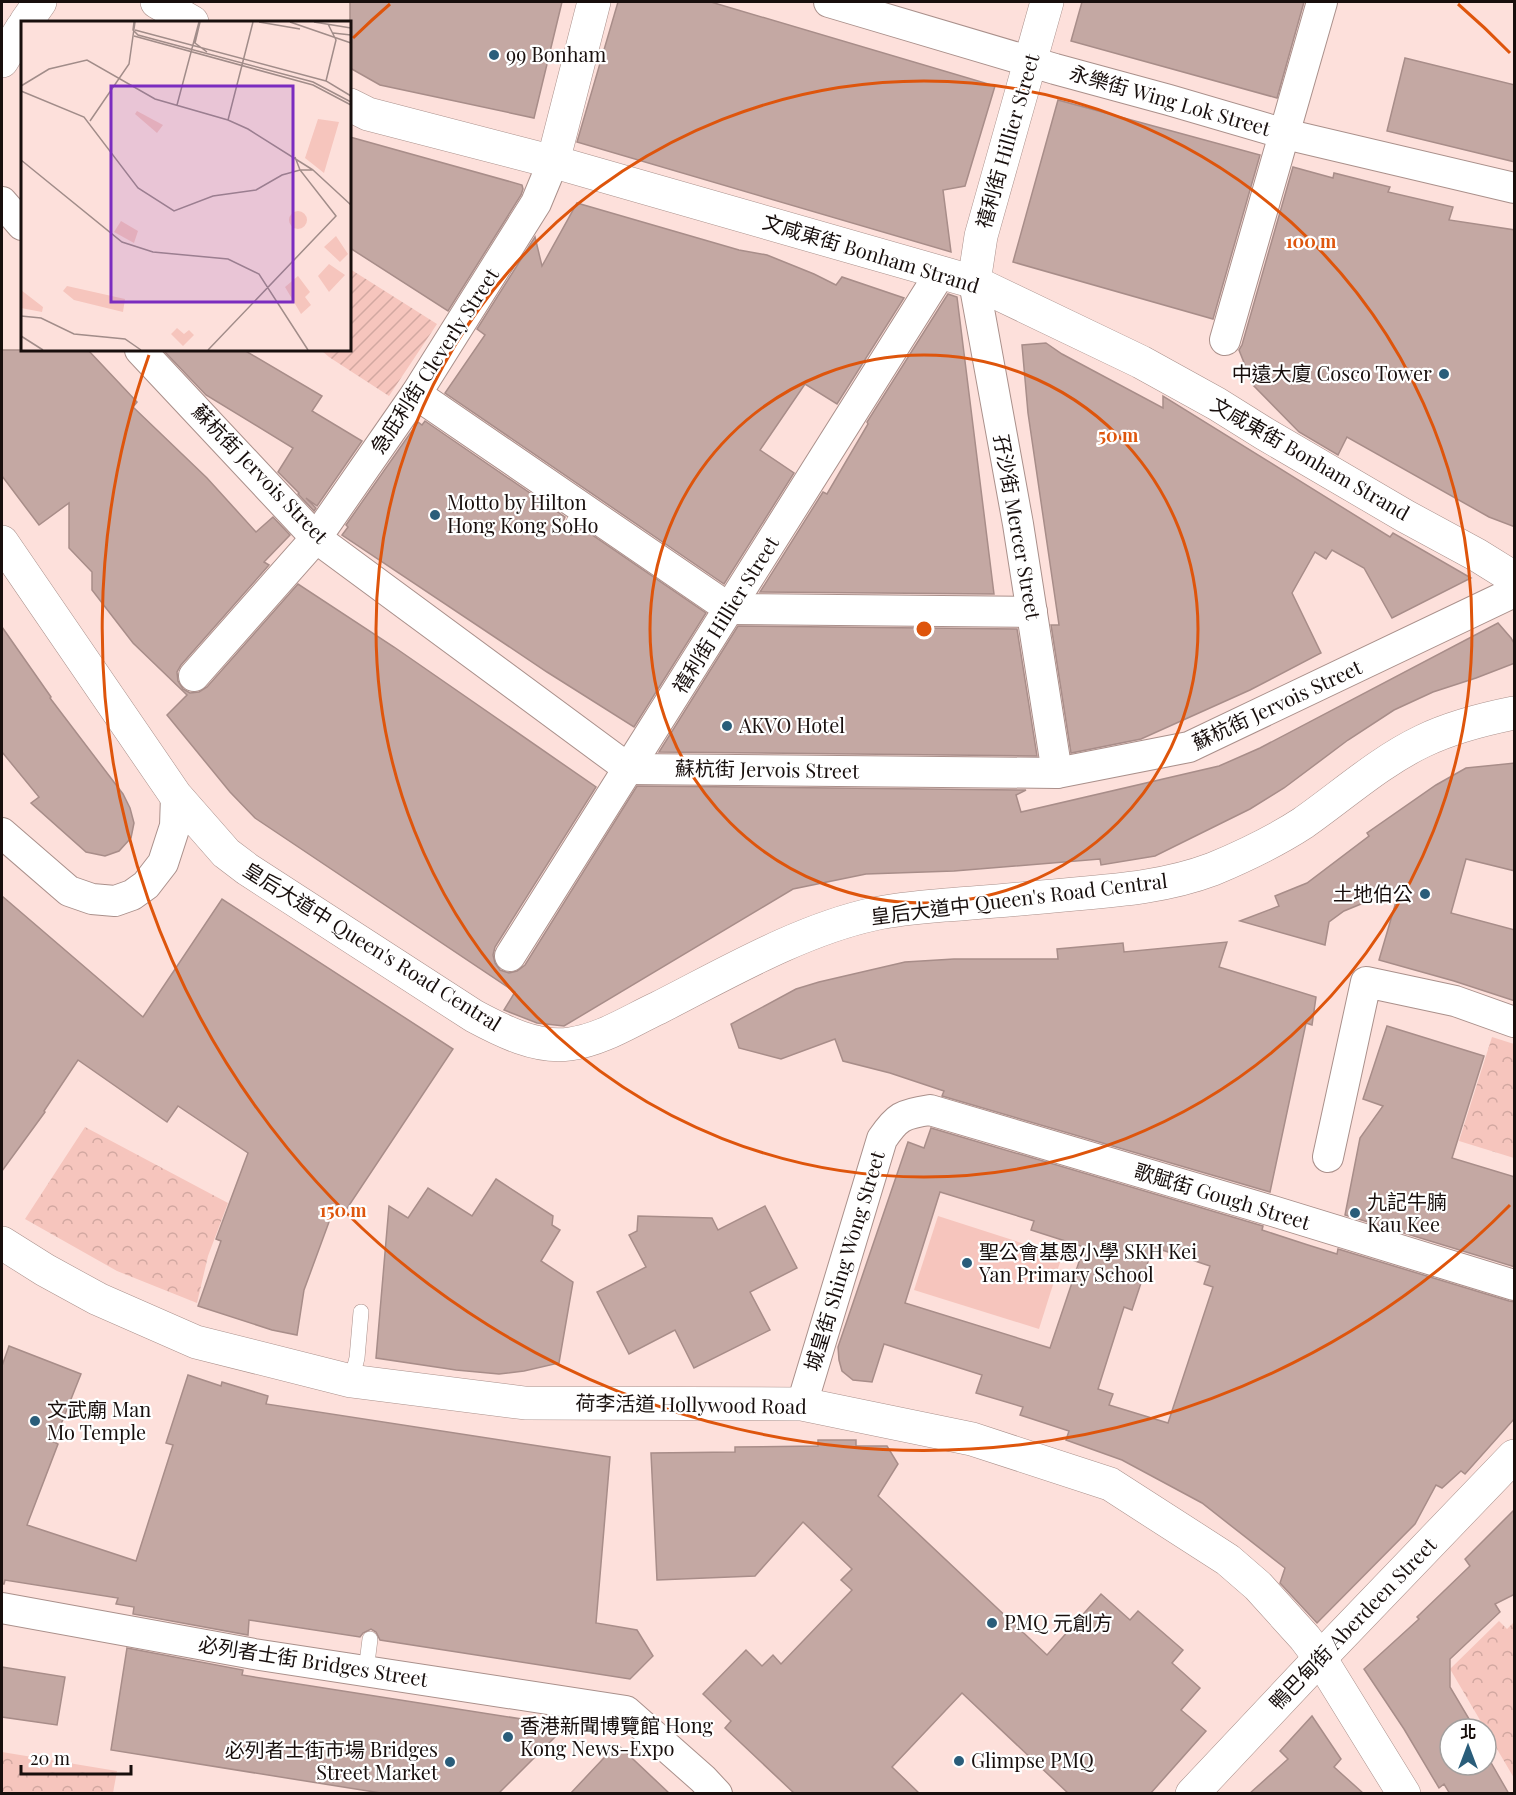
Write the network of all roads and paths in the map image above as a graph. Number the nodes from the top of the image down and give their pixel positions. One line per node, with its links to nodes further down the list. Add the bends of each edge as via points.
1 (40, 2): 7 (street)
2 (157, 2): 8 (street)
3 (594, 2): 14 (street, 急庇利街 Cleverly Street)
4 (829, 2): 11 (street, 永樂街 Wing Lok Street)
5 (1047, 2): 11 (street, 禧利街 Hillier Street)
6 (1322, 2): 13 (street)
7 (27, 21)
8 (190, 21)
9 (21, 30): 10 (street)
10 (2, 61)
11 (1031, 61): 13 (street, 永樂街 Wing Lok Street); 19 (street, 禧利街 Hillier Street, via 981,236)
12 (351, 106): 14 (street, 文咸東街 Bonham Strand, via 368,114)
13 (1285, 134): 15 (street, 永樂街 Wing Lok Street); 20 (street)
14 (553, 162): 18 (street, 文咸東街 Bonham Strand); 22 (street, 急庇利街 Cleverly Street, via 536,203)
15 (1515, 188)
16 (2, 202): 17 (street)
17 (21, 224)
18 (941, 272): 19 (street, 文咸東街 Bonham Strand); 27 (street, 禧利街 Hillier Street)
19 (974, 282): 25 (street, 文咸東街 Bonham Strand, via 1141,362); 28 (street, 孖沙街 Mercer Street)
20 (1225, 340)
21 (141, 351): 23 (street, 蘇杭街 Jervois Street)
22 (416, 394): 23 (street, 急庇利街 Cleverly Street); 27 (street, via 577,517)
23 (316, 538): 29 (street, 急庇利街 Cleverly Street); 31 (street, 蘇杭街 Jervois Street)
24 (2, 542): 33 (street, 皇后大道中 Queen's Road Central)
25 (1515, 578)
26 (1515, 592): 32 (street, 蘇杭街 Jervois Street, via 1189,747)
27 (730, 609): 28 (street); 31 (street, 禧利街 Hillier Street)
28 (1032, 612): 32 (street, 孖沙街 Mercer Street)
29 (194, 676)
30 (1515, 712): 33 (street, 皇后大道中 Queen's Road Central, via 1425,740 1380,766 1275,840 1209,870 1129,890 905,909 845,920 787,943 610,1031 568,1045 524,1039 474,1016 247,869 226,853)
31 (629, 769): 32 (street, 蘇杭街 Jervois Street); 35 (street, 禧利街 Hillier Street)
32 (1057, 773)
33 (176, 796): 34 (street, via 175,826 163,863 146,885 132,896 116,901 69,891)
34 (2, 833)
35 (510, 956)
36 (1515, 1022): 38 (street, via 1455,1001 1366,982)
37 (930, 1110): 40 (street, 歌賦街 Gough Street); 43 (street, 城皇街 Shing Wong Street, via 910,1113 893,1122 882,1139)
38 (1328, 1157)
39 (2, 1243): 42 (street, 荷李活道 Hollywood Road, via 98,1299 196,1342)
40 (1515, 1285)
41 (361, 1312): 42 (lane)
42 (351, 1381): 43 (street, 荷李活道 Hollywood Road, via 525,1403)
43 (802, 1404): 47 (street, 荷李活道 Hollywood Road, via 972,1439 1110,1484 1228,1560 1258,1586)
44 (1515, 1456): 47 (street, 鴨巴甸街 Aberdeen Street)
45 (2, 1608): 48 (street, 必列者士街 Bridges Street)
46 (370, 1639): 48 (lane)
47 (1320, 1658): 50 (street, 鴨巴甸街 Aberdeen Street); 51 (street, 荷李活道 Hollywood Road)
48 (366, 1671): 49 (street, 必列者士街 Bridges Street, via 626,1712)
49 (717, 1794)
50 (1192, 1794)
51 (1404, 1794)

